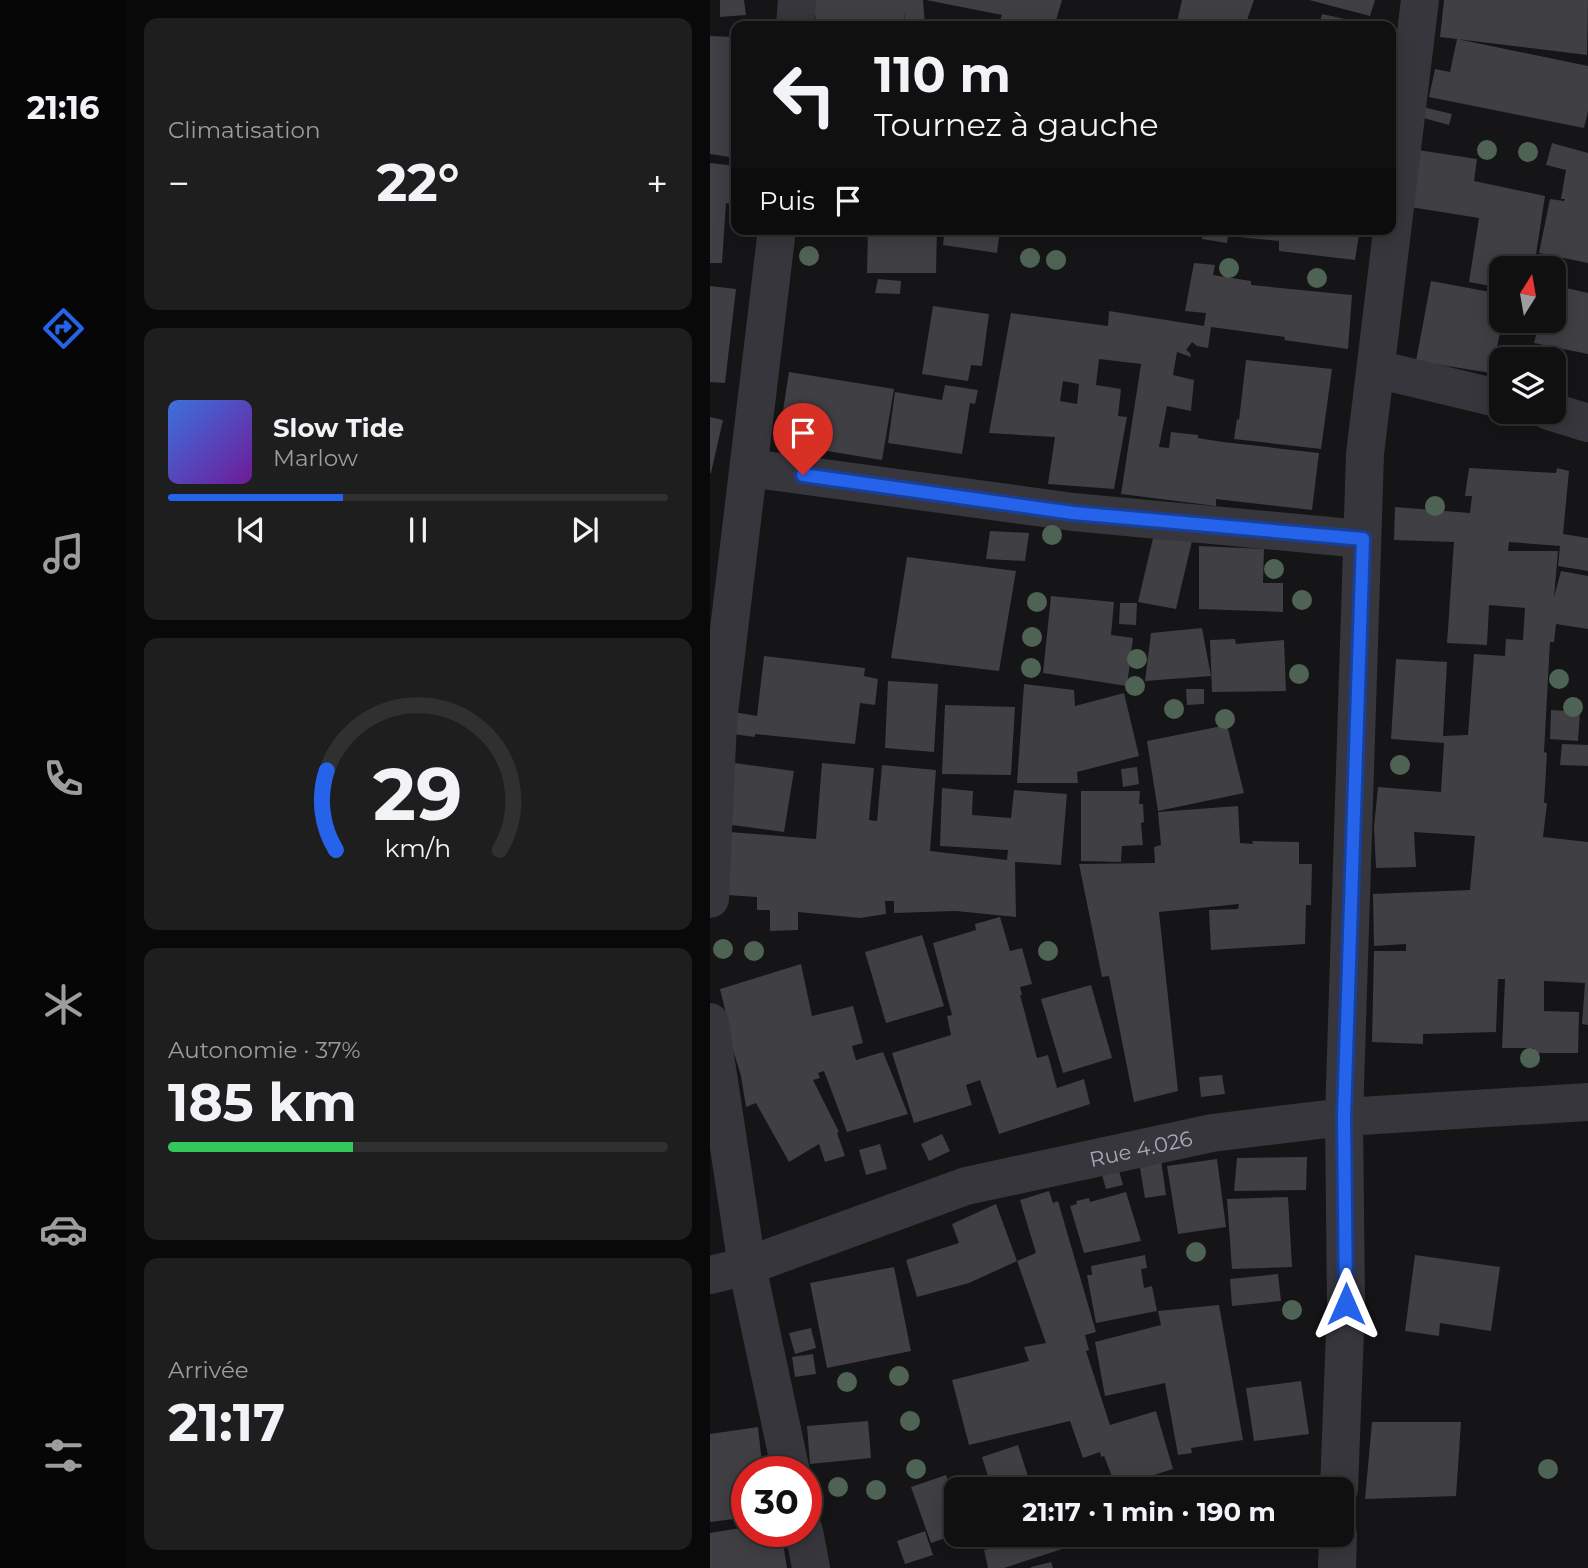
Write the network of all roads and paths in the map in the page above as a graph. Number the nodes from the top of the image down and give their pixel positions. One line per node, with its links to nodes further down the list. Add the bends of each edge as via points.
1 (797, 0): 3 (street)
2 (1420, 0): 4 (street)
3 (795, 21)
4 (1396, 201)
5 (776, 235): 11 (street)
6 (1392, 235): 7 (street)
7 (1376, 369): 8 (street); 12 (street, via 1365,454)
8 (1489, 396)
9 (1566, 416): 10 (street)
10 (1587, 423)
11 (748, 468): 12 (street, via 1073,513); 13 (street, via 718,721)
12 (1363, 539): 16 (street)
13 (710, 899)
14 (710, 1022): 17 (street)
15 (1587, 1102): 16 (street, Rue 4.026)
16 (1344, 1116): 17 (street, Rue 4.026, via 1212,1133 966,1186); 20 (street, via 1346,1304)
17 (747, 1266): 18 (street, Rue 4.026); 19 (street)
18 (710, 1275)
19 (788, 1456)
20 (1339, 1477)
21 (807, 1547): 23 (street)
22 (1337, 1547): 24 (street)
23 (812, 1568)
24 (1336, 1568)

